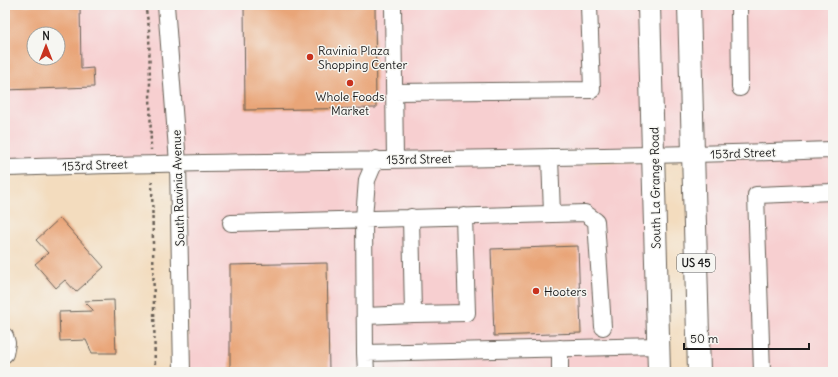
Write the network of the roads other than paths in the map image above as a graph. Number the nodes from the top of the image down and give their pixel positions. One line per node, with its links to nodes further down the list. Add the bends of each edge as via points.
1 (166, 5): 15 (street, South Ravinia Avenue)
2 (393, 5): 8 (street)
3 (589, 5): 8 (street, via 592,90)
4 (649, 5): 11 (highway, South La Grange Road)
5 (689, 5): 10 (highway, US 45)
6 (739, 5): 7 (street)
7 (740, 88)
8 (394, 92): 14 (street)
9 (833, 150): 10 (street, 153rd Street)
10 (693, 155): 11 (street, 153rd Street); 35 (highway, US 45)
11 (654, 156): 12 (street, 153rd Street); 27 (highway, South La Grange Road)
12 (550, 157): 14 (street, 153rd Street); 18 (street)
13 (376, 159): 14 (street, 153rd Street); 15 (street, 153rd Street); 21 (street, via 367,180)
14 (395, 159)
15 (178, 163): 16 (street, 153rd Street); 31 (street, South Ravinia Avenue)
16 (5, 168)
17 (833, 192): 36 (street, via 756,195)
18 (552, 214): 19 (street); 25 (street, via 585,213 596,221)
19 (464, 216): 20 (street); 23 (street, via 467,313)
20 (411, 217): 21 (street); 23 (street)
21 (364, 218): 22 (street); 24 (street)
22 (231, 223)
23 (413, 314): 24 (street)
24 (365, 316): 29 (street)
25 (603, 327)
26 (5, 336): 30 (street, via 8,343)
27 (658, 346): 28 (street); 34 (highway, South La Grange Road)
28 (560, 348): 29 (street); 33 (street)
29 (365, 353): 32 (street)
30 (5, 354)
31 (182, 372)
32 (366, 372)
33 (560, 372)
34 (659, 372)
35 (699, 372)
36 (762, 372)

